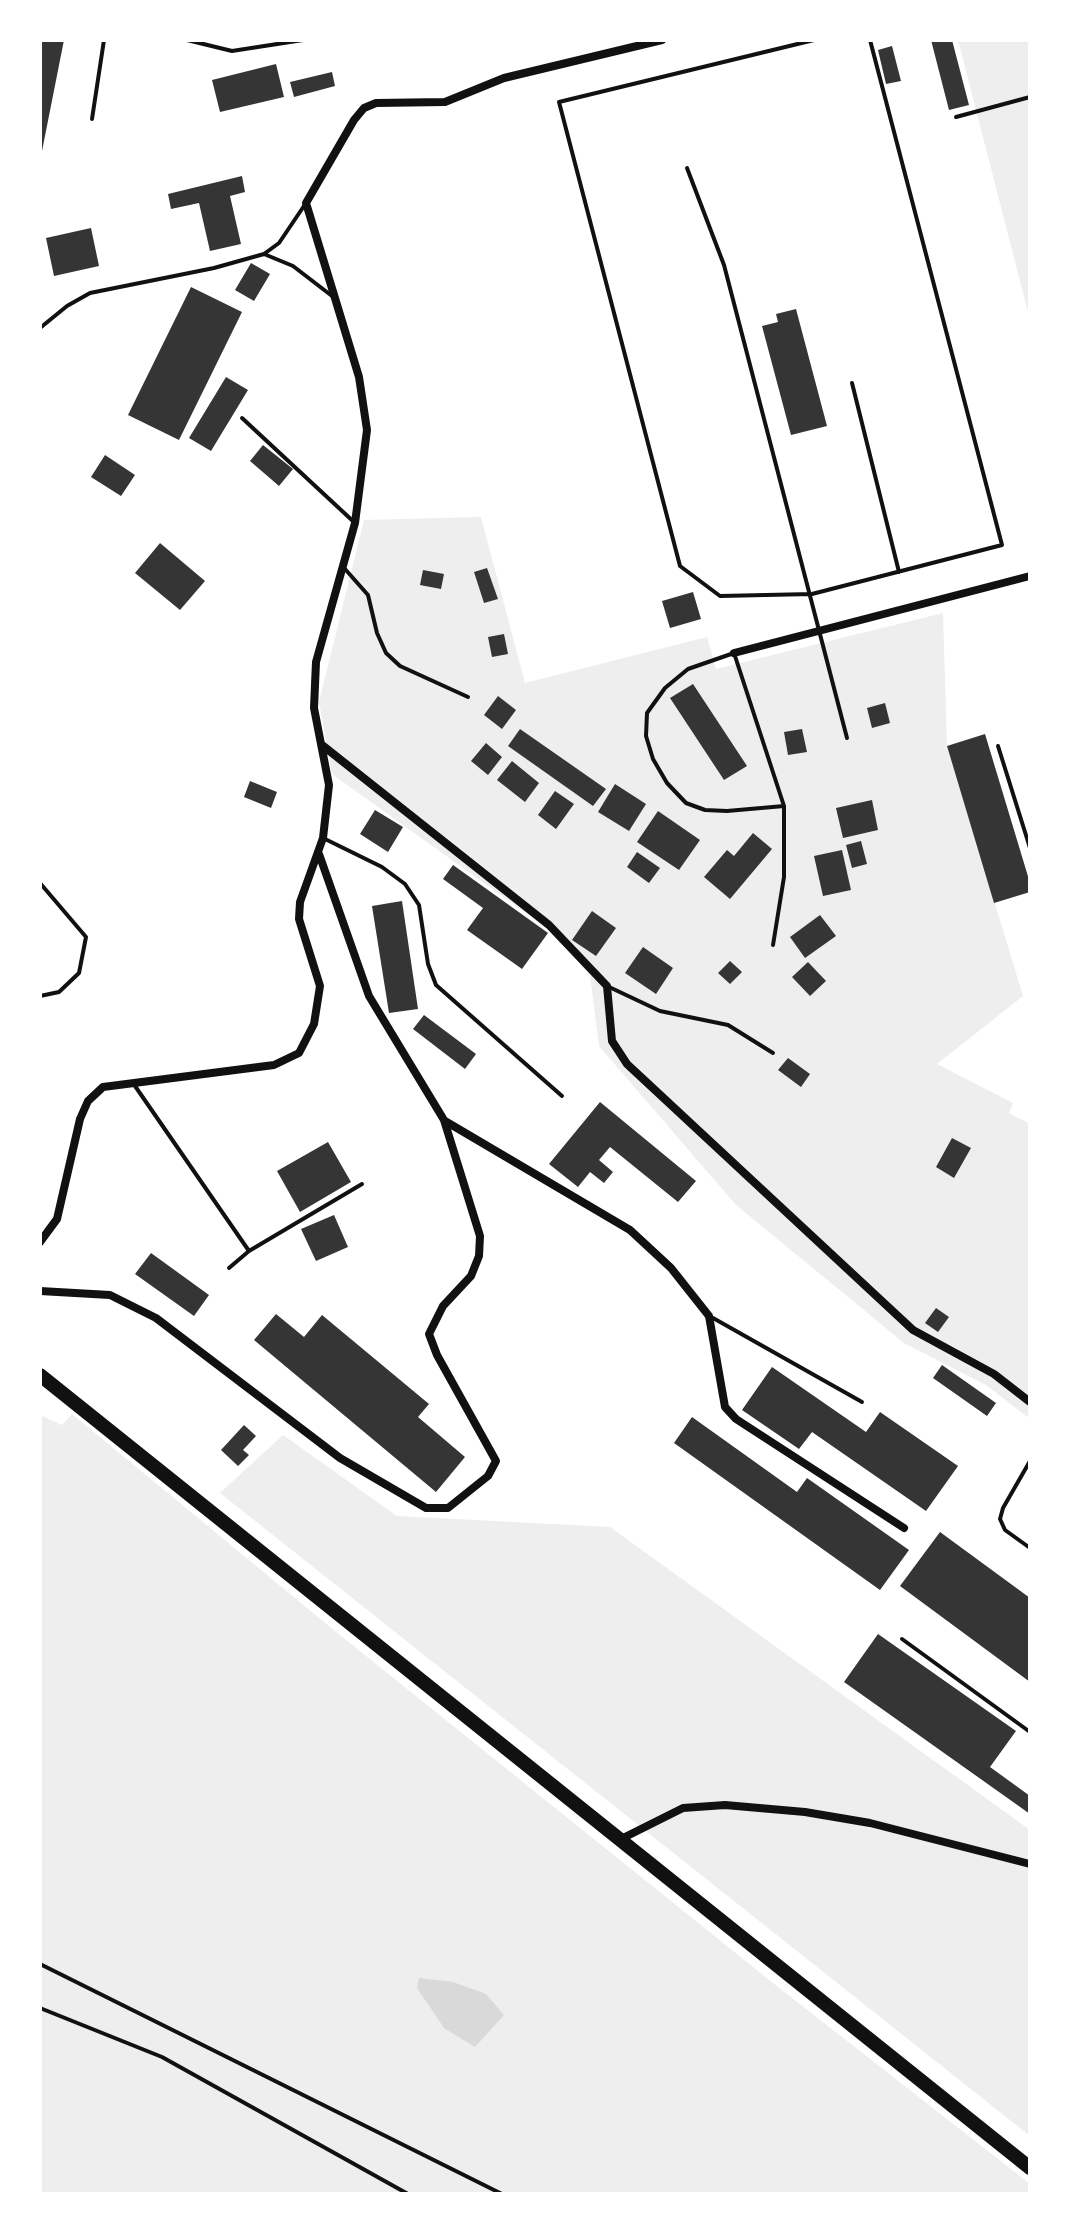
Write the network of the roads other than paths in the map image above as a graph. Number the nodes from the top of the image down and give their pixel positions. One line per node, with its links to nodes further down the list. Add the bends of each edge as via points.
1 (104, 40): 11 (lane)
2 (188, 40): 8 (lane, via 232,51)
3 (250, 40): 8 (lane)
4 (303, 40): 8 (lane)
5 (662, 40): 13 (street, via 504,78 445,102 364,108)
6 (814, 40): 23 (lane, via 559,102 680,566 720,596)
7 (870, 40): 21 (lane, via 1002,545)
8 (252, 47)
9 (1030, 97): 10 (lane)
10 (956, 117)
11 (92, 118)
12 (687, 168): 23 (lane, via 724,264)
13 (306, 204): 14 (lane); 15 (street)
14 (264, 254): 15 (lane, via 293,266); 16 (lane, via 90,293)
15 (332, 296): 19 (street, via 359,377 367,430)
16 (40, 328)
17 (852, 383): 21 (lane)
18 (242, 418): 19 (lane)
19 (355, 523): 20 (street)
20 (342, 565): 26 (lane, via 368,596 386,652 400,666); 28 (street, via 316,662 314,708)
21 (899, 572): 23 (lane)
22 (1030, 576): 24 (street)
23 (812, 594): 24 (lane)
24 (820, 628): 25 (street); 27 (lane)
25 (734, 652): 30 (lane); 30 (lane, via 688,668 665,688 647,713 653,759 686,803 705,810)
26 (468, 696)
27 (848, 738)
28 (322, 745): 31 (street, via 329,785); 36 (street, via 550,925)
29 (998, 746): 32 (lane)
30 (784, 806): 35 (lane, via 784,877)
31 (323, 838): 33 (street); 40 (lane, via 405,884 419,905 436,985)
32 (1030, 848)
33 (319, 854): 39 (street, via 299,919 320,986 314,1024 299,1053 274,1065); 41 (street, via 369,996)
34 (40, 883): 37 (lane, via 86,936 79,973 58,992)
35 (772, 945)
36 (607, 986): 38 (lane, via 660,1011 728,1025); 50 (street, via 612,1041 626,1064 914,1330)
37 (40, 996)
38 (773, 1053)
39 (132, 1082): 43 (street, via 103,1087 88,1101 58,1220); 44 (lane)
40 (562, 1096)
41 (444, 1120): 46 (street, via 480,1236 479,1256 429,1334 496,1461 488,1476 448,1508 426,1508 340,1458 156,1318 110,1294); 47 (street, via 630,1230)
42 (362, 1184): 44 (lane)
43 (40, 1242)
44 (250, 1250): 45 (lane)
45 (230, 1268)
46 (40, 1291)
47 (709, 1316): 49 (lane); 52 (street, via 724,1407)
48 (40, 1375): 56 (highway)
49 (862, 1402)
50 (1030, 1402)
51 (1030, 1461): 53 (lane, via 1000,1519)
52 (904, 1528)
53 (1030, 1548)
54 (902, 1638): 55 (lane)
55 (1030, 1732)
56 (619, 1840): 57 (street, via 683,1808 725,1805 870,1823); 58 (highway)
57 (1030, 1864)
58 (1030, 2168)

